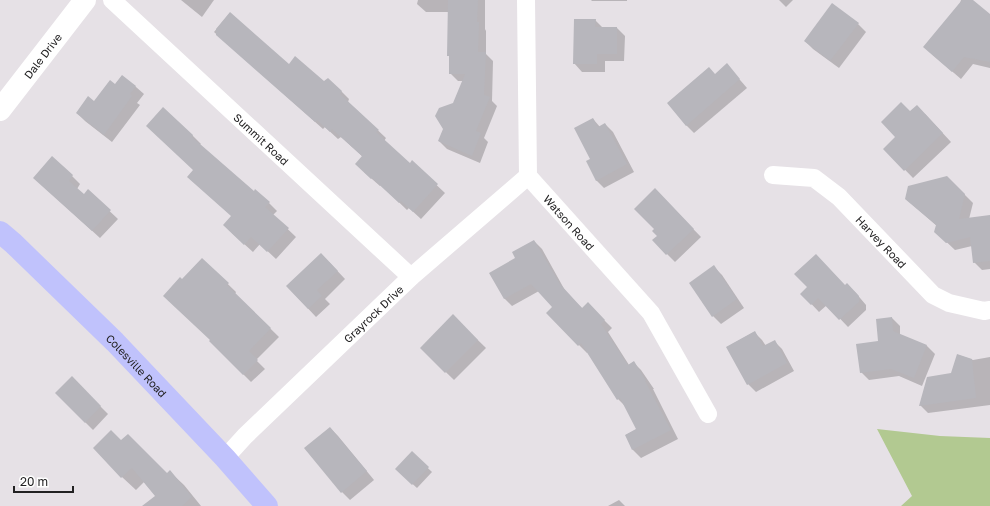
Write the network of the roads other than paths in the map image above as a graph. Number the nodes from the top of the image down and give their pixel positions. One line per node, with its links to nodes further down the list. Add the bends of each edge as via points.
1 (85, 0): 4 (street, Dale Drive)
2 (112, 0): 8 (street, Summit Road)
3 (526, 0): 6 (street)
4 (0, 110)
5 (773, 175): 9 (street, Harvey Road, via 814,178 838,197 933,295 949,303)
6 (528, 176): 8 (street, Grayrock Drive); 10 (street, Watson Road, via 651,313)
7 (0, 232): 11 (highway, Colesville Road, via 115,342)
8 (411, 277): 11 (street, Grayrock Drive)
9 (990, 310)
10 (708, 414)
11 (225, 458): 12 (highway, Colesville Road)
12 (266, 506)

